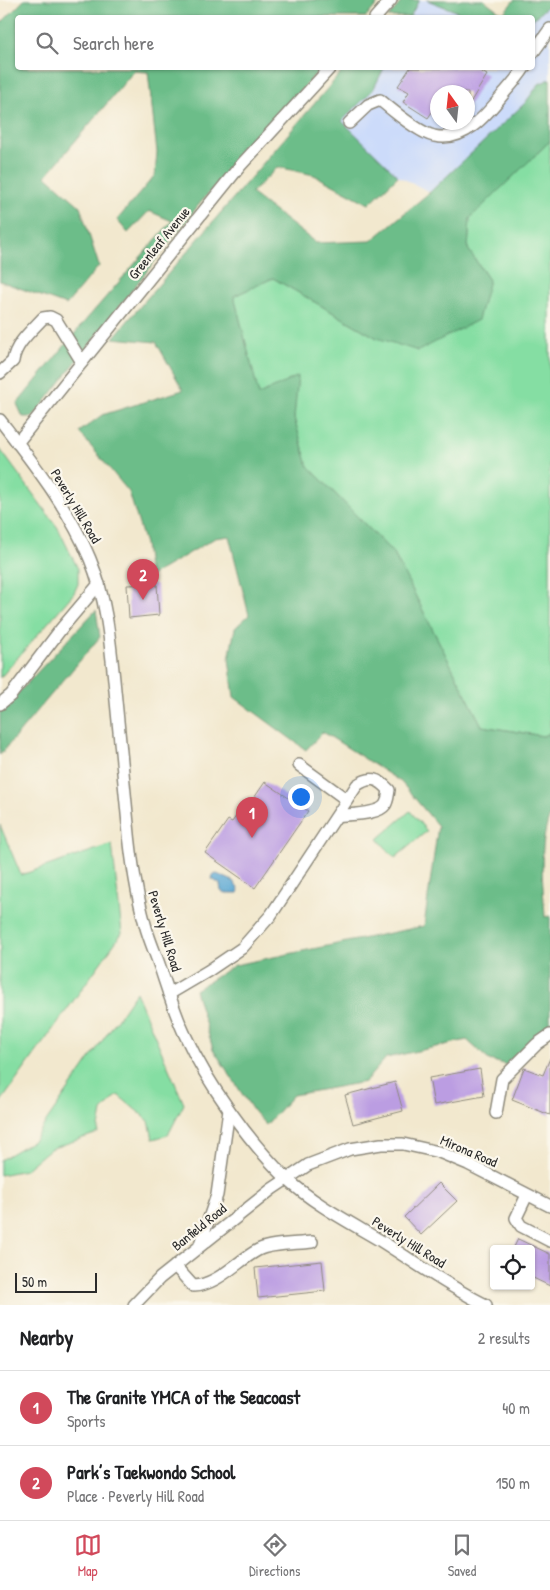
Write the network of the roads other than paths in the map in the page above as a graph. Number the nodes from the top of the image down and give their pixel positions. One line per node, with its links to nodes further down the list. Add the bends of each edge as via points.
1 (391, 0): 2 (street)
2 (378, 15)
3 (550, 29): 4 (street)
4 (535, 50)
5 (328, 70): 8 (street, Greenleaf Avenue, via 240,166)
6 (522, 70): 7 (street, via 489,112 458,135 432,136 380,100 368,105)
7 (350, 123)
8 (82, 362): 9 (street, via 56,320 50,317 43,318 23,340 14,353 13,361); 11 (street, Greenleaf Avenue)
9 (0, 373)
10 (0, 420): 11 (street, Peverly Hill Road)
11 (17, 443): 12 (street, Peverly Hill Road, via 80,536)
12 (99, 584): 13 (street, via 11,695); 17 (street, Peverly Hill Road, via 106,609 136,883 145,925)
13 (0, 704)
14 (299, 765): 15 (street)
15 (348, 800): 16 (street); 16 (street, via 364,780 382,782 389,790 387,804 382,809)
16 (337, 816): 17 (street, via 271,915 242,948)
17 (169, 994): 19 (street, Peverly Hill Road, via 184,1034)
18 (550, 1035): 20 (street, via 502,1079)
19 (229, 1110): 21 (street, Peverly Hill Road); 26 (street, via 217,1195)
20 (496, 1112)
21 (288, 1179): 22 (street, Mirona Road, via 308,1165 350,1149 404,1144 447,1155); 26 (street, Banfield Road); 29 (street, Peverly Hill Road, via 312,1199 458,1292)
22 (527, 1195): 23 (street, Mirona Road); 24 (street, via 516,1218 521,1226)
23 (550, 1206)
24 (550, 1241)
25 (312, 1242): 27 (street, via 257,1250 202,1286 193,1286)
26 (200, 1246): 27 (street, Banfield Road)
27 (174, 1266): 28 (street, Banfield Road)
28 (134, 1305)
29 (486, 1305)

